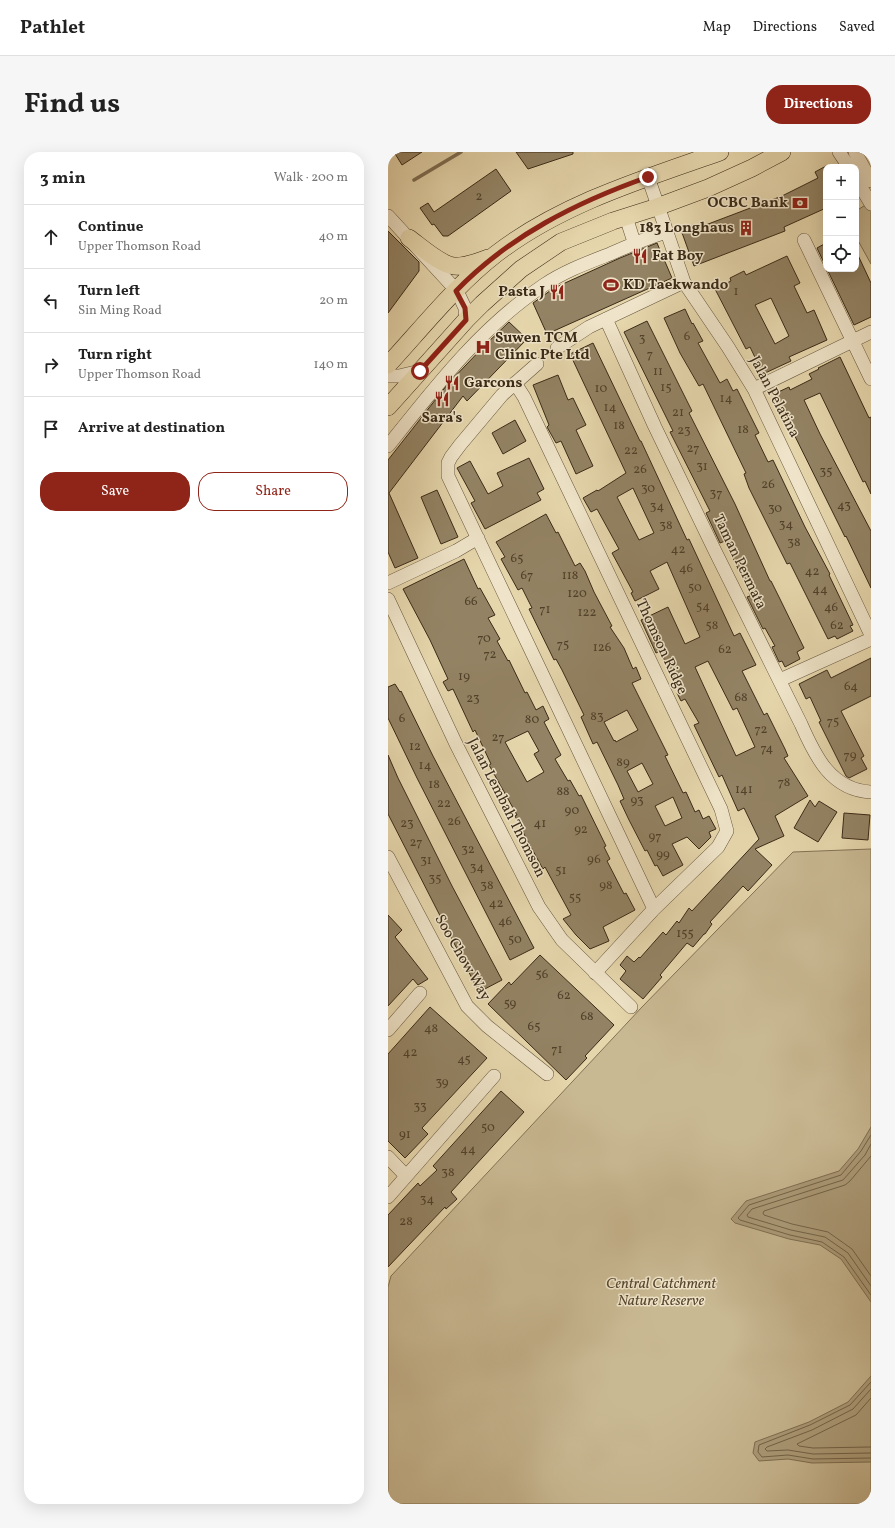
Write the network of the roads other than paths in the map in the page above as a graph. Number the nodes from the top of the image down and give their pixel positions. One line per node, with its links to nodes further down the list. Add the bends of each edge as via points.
1 (720, 152): 6 (main road)
2 (782, 152): 10 (main road, via 736,176)
3 (838, 152): 5 (street)
4 (855, 152): 7 (street)
5 (847, 164)
6 (648, 177): 10 (street, Jalan Pelatina); 17 (main road, via 568,210 541,224)
7 (871, 181)
8 (859, 183): 9 (street)
9 (871, 204)
10 (657, 207): 12 (main road); 13 (street, Jalan Pelatina)
11 (388, 216): 14 (street)
12 (626, 217): 16 (street); 21 (main road, via 560,242 521,269)
13 (666, 232): 16 (street); 18 (street, Jalan Pelatina)
14 (409, 238): 17 (main road, via 446,264 453,266 474,264); 19 (street)
15 (804, 240): 23 (street)
16 (634, 242): 33 (street, via 564,273 530,295 491,326 464,353)
17 (494, 256): 19 (main road)
18 (684, 282): 20 (street); 31 (street, Jalan Pelatina)
19 (456, 291): 21 (street, via 465,308); 26 (main road)
20 (606, 319): 24 (street); 39 (street, Taman Permata, via 658,434)
21 (466, 320): 27 (main road)
22 (871, 332): 23 (street)
23 (852, 341): 29 (street); 31 (street)
24 (557, 348)
25 (537, 364): 30 (street)
26 (388, 365)
27 (420, 371): 28 (street); 32 (main road)
28 (388, 376)
29 (871, 379)
30 (515, 382): 34 (street, via 488,410 448,463 451,483); 42 (street, Thomson Ridge, via 717,802 727,831 718,847)
31 (754, 389): 37 (street, Jalan Pelatina)
32 (388, 407)
33 (388, 446)
34 (478, 538): 35 (street); 42 (street)
35 (388, 583)
36 (388, 598): 43 (street, Jalan Lembah Thomson, via 456,744 539,908 562,940)
37 (871, 635)
38 (871, 639): 39 (street)
39 (780, 680): 40 (street, Taman Permata, via 811,747 829,774 850,788)
40 (871, 792)
41 (390, 865): 47 (street, Soo Chow Way, via 467,1006 487,1026)
42 (654, 909): 43 (street, Thomson Ridge)
43 (594, 973): 45 (street, Jalan Lembah Thomson)
44 (420, 993): 46 (street)
45 (631, 1007)
46 (388, 1030)
47 (547, 1074)
48 (494, 1076): 50 (street)
49 (388, 1157): 50 (street)
50 (406, 1176): 51 (street)
51 (388, 1197)

